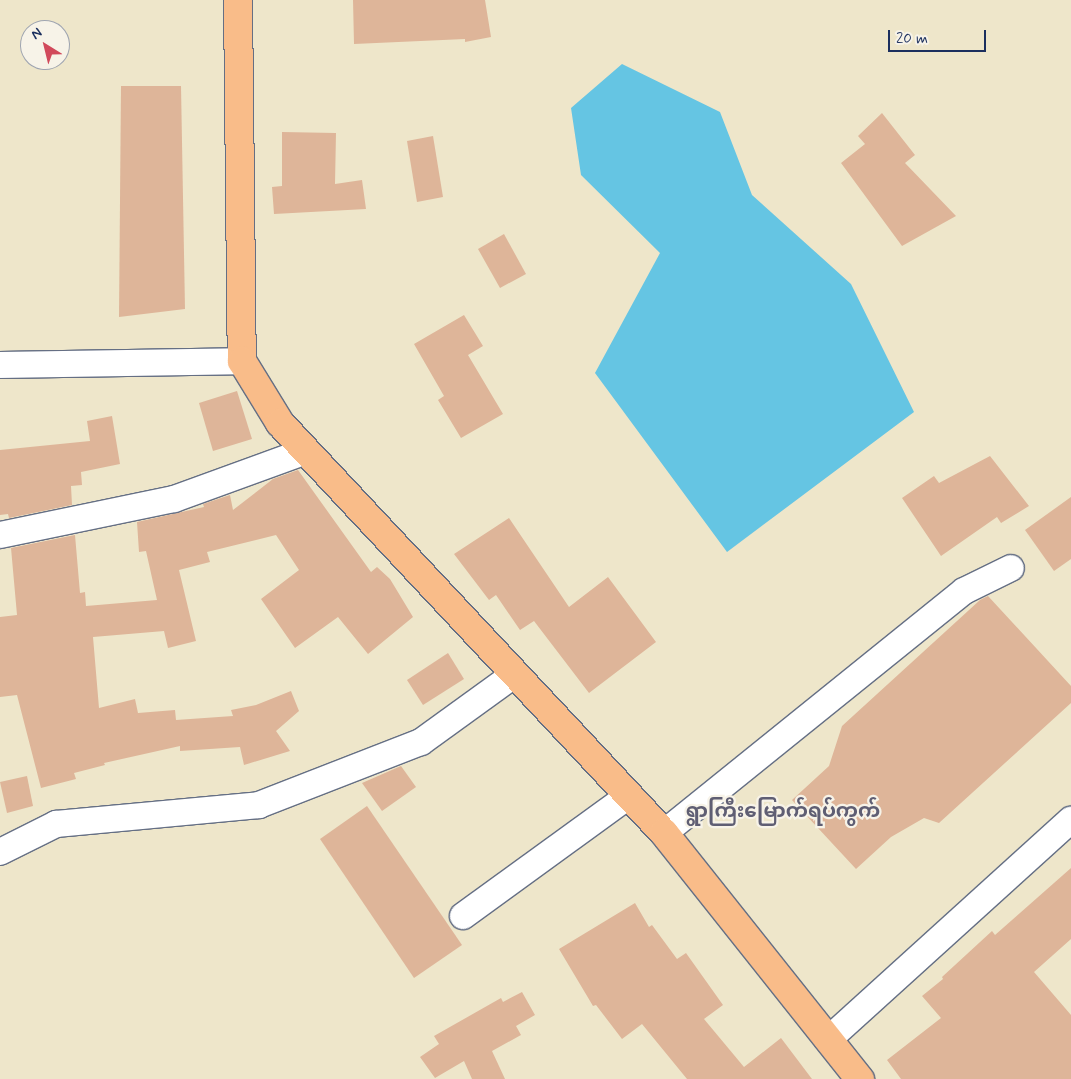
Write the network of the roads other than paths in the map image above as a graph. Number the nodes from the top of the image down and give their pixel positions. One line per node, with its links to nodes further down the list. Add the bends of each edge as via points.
1 (238, 0): 2 (main road)
2 (242, 361): 3 (street); 4 (main road, via 280,423)
3 (0, 366)
4 (306, 451): 5 (street, via 174,499); 7 (main road)
5 (0, 534)
6 (1011, 568): 10 (street, via 964,591)
7 (515, 674): 8 (main road); 11 (street, via 421,742 259,805 56,824)
8 (628, 796): 10 (main road); 12 (street)
9 (1071, 820): 13 (street)
10 (664, 833): 13 (main road)
11 (0, 852)
12 (463, 916)
13 (828, 1040): 14 (main road)
14 (860, 1079)

